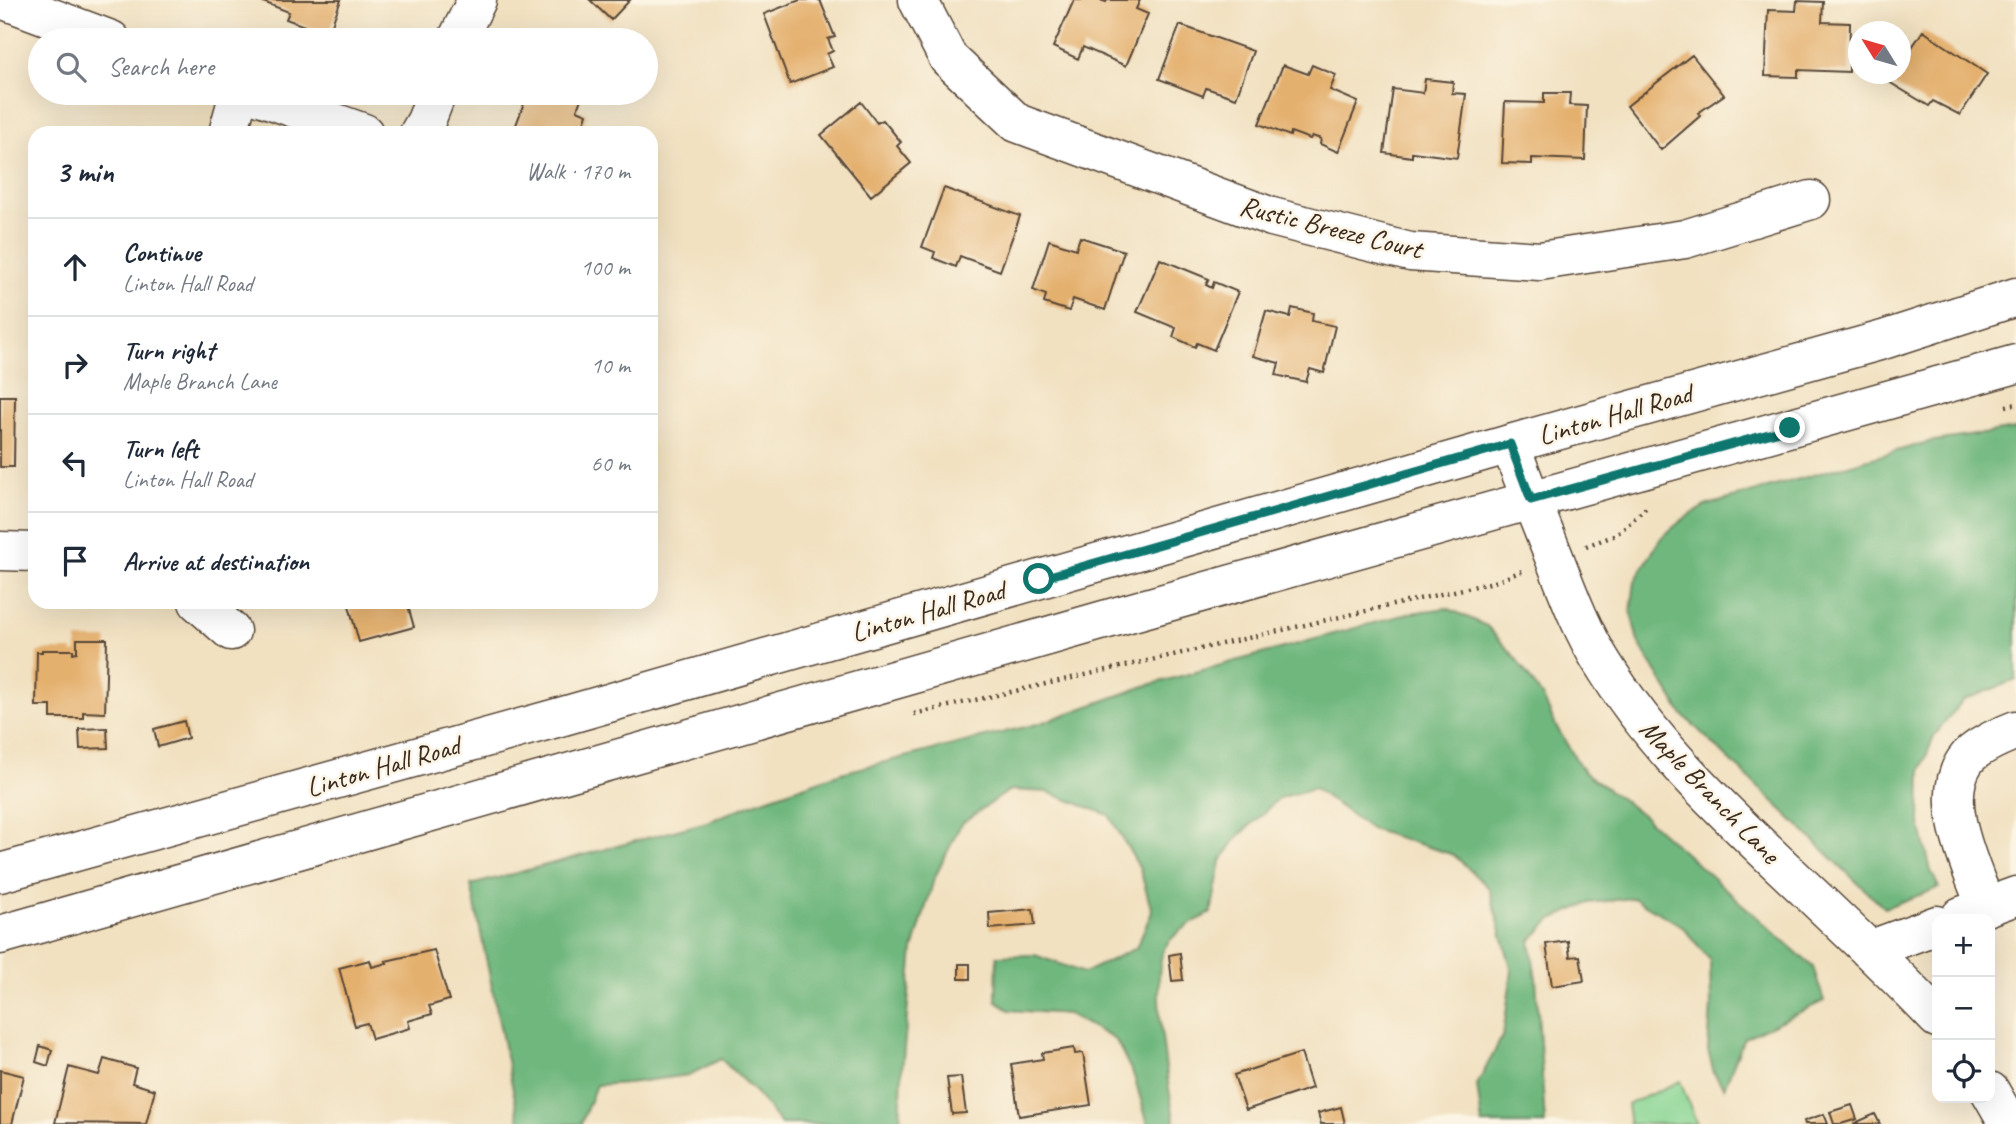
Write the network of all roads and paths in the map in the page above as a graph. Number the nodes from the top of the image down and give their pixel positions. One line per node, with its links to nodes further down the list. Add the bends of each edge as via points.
1 (4, 0): 4 (main road)
2 (477, 0): 5 (main road)
3 (918, 0): 12 (main road, Rustic Breeze Court, via 948,58 1017,123 1272,217 1410,252 1540,261 1685,239)
4 (79, 28)
5 (463, 28)
6 (236, 105): 9 (main road)
7 (286, 105): 10 (main road)
8 (432, 105): 11 (main road)
9 (230, 126)
10 (344, 126)
11 (423, 126)
12 (1811, 200)
13 (2016, 297): 15 (main road, Linton Hall Road, via 1882,340)
14 (2016, 364): 16 (main road, Linton Hall Road)
15 (1510, 444): 16 (main road, Maple Branch Lane); 24 (main road, Linton Hall Road)
16 (1531, 500): 27 (main road, Linton Hall Road); 28 (main road, Maple Branch Lane, via 1582,624 1638,718 1713,801)
17 (0, 551): 18 (main road)
18 (28, 552)
19 (1498, 581): 22 (path)
20 (206, 609): 21 (main road)
21 (230, 631)
22 (914, 714)
23 (2016, 730): 25 (main road, via 1991,740 1966,760 1955,788 1958,831)
24 (0, 873)
25 (1985, 907)
26 (1932, 927): 28 (main road)
27 (0, 935)
28 (1870, 950): 29 (main road, Maple Branch Lane)
29 (1932, 1013)
30 (1995, 1099): 31 (main road)
31 (2010, 1124)

